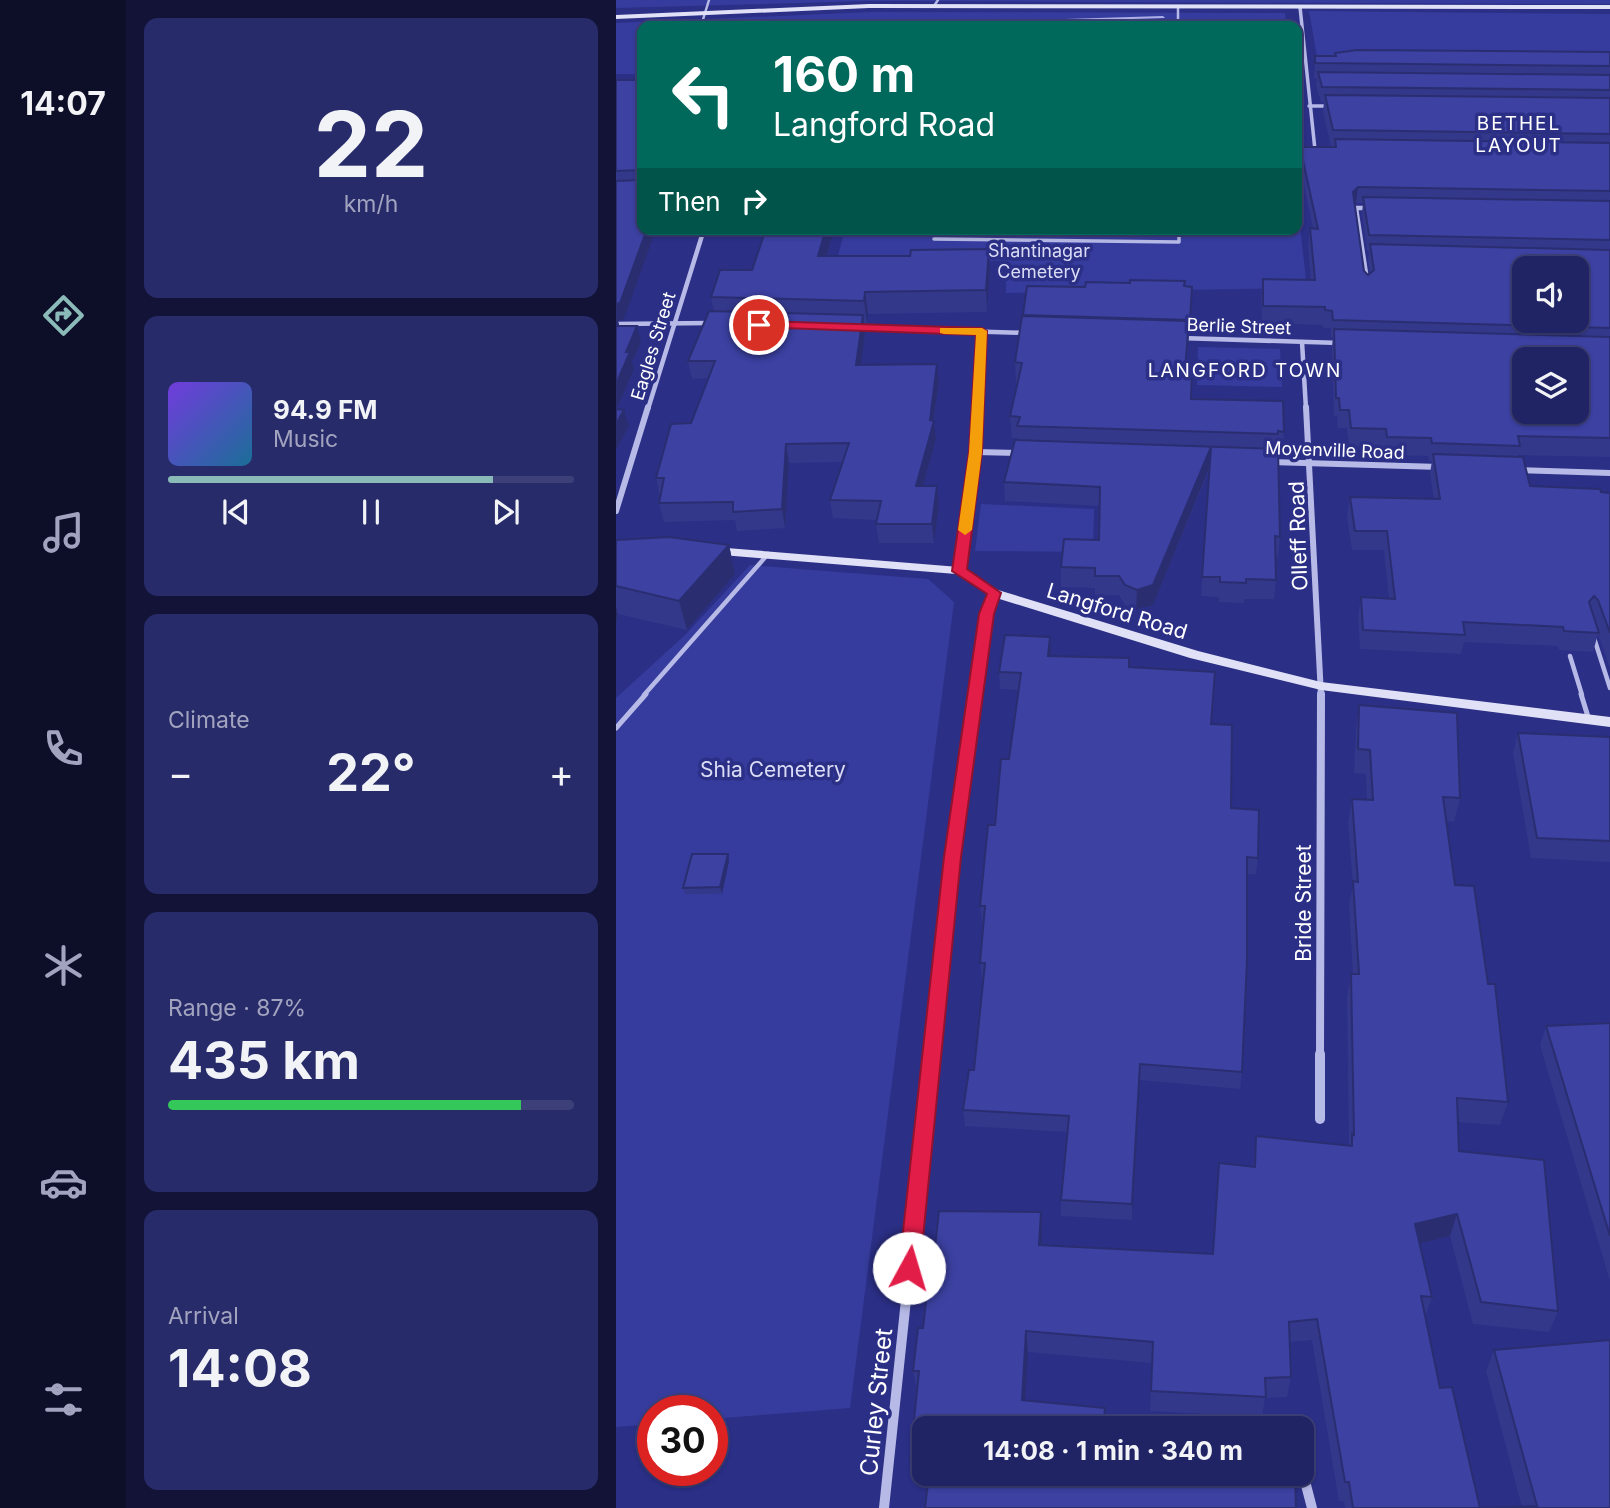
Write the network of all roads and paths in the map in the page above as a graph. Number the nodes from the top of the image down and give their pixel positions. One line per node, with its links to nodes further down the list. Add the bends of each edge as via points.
1 (709, 0): 8 (lane)
2 (936, 3): 5 (street); 8 (street)
3 (1238, 3): 5 (street); 6 (street)
4 (1391, 4): 6 (street); 7 (street)
5 (1178, 6): 11 (lane)
6 (1300, 7): 12 (street)
7 (1610, 7)
8 (706, 12): 9 (street); 10 (lane)
9 (616, 17)
10 (703, 21)
11 (1178, 21)
12 (1301, 21)
13 (1302, 34): 14 (street)
14 (1304, 60): 15 (street); 16 (street)
15 (1318, 60)
16 (1306, 82): 17 (street); 18 (street)
17 (1320, 82)
18 (1309, 106): 19 (street); 20 (street, via 1315,150)
19 (1336, 106)
20 (1329, 150)
21 (1382, 208): 25 (street, via 1356,208)
22 (702, 235): 26 (street, Eagles Street)
23 (1179, 235): 24 (lane, via 1179,243)
24 (934, 239)
25 (1367, 287)
26 (675, 322): 27 (street); 28 (street); 42 (street, Eagles Street)
27 (616, 324)
28 (717, 324)
29 (856, 328): 30 (street)
30 (982, 331): 31 (street); 35 (street)
31 (1038, 333)
32 (1177, 338): 33 (street, Berlie Street)
33 (1302, 342): 34 (street, Berlie Street); 38 (street, Olleff Road)
34 (1344, 343)
35 (976, 452): 36 (street); 45 (street)
36 (1032, 454)
37 (1255, 461): 38 (street, Moyenville Road)
38 (1311, 463): 39 (street, Moyenville Road); 49 (street, Olleff Road)
39 (1447, 468)
40 (1515, 470): 41 (street)
41 (1610, 473)
42 (616, 511)
43 (699, 550): 44 (street, Langford Road)
44 (768, 554): 45 (street, Langford Road); 53 (lane)
45 (959, 571): 46 (street, Langford Road)
46 (994, 593): 49 (street, Langford Road, via 1195,655); 56 (street, Curley Street, via 986,614 953,857)
47 (1592, 632): 50 (lane)
48 (1570, 656): 51 (lane)
49 (1321, 686): 51 (street, Langford Road); 54 (street, Bride Street)
50 (1610, 688)
51 (1588, 720): 52 (street, Langford Road)
52 (1610, 722)
53 (616, 728)
54 (1320, 1119)
55 (1306, 1486): 57 (street)
56 (884, 1508)
57 (1312, 1508)

